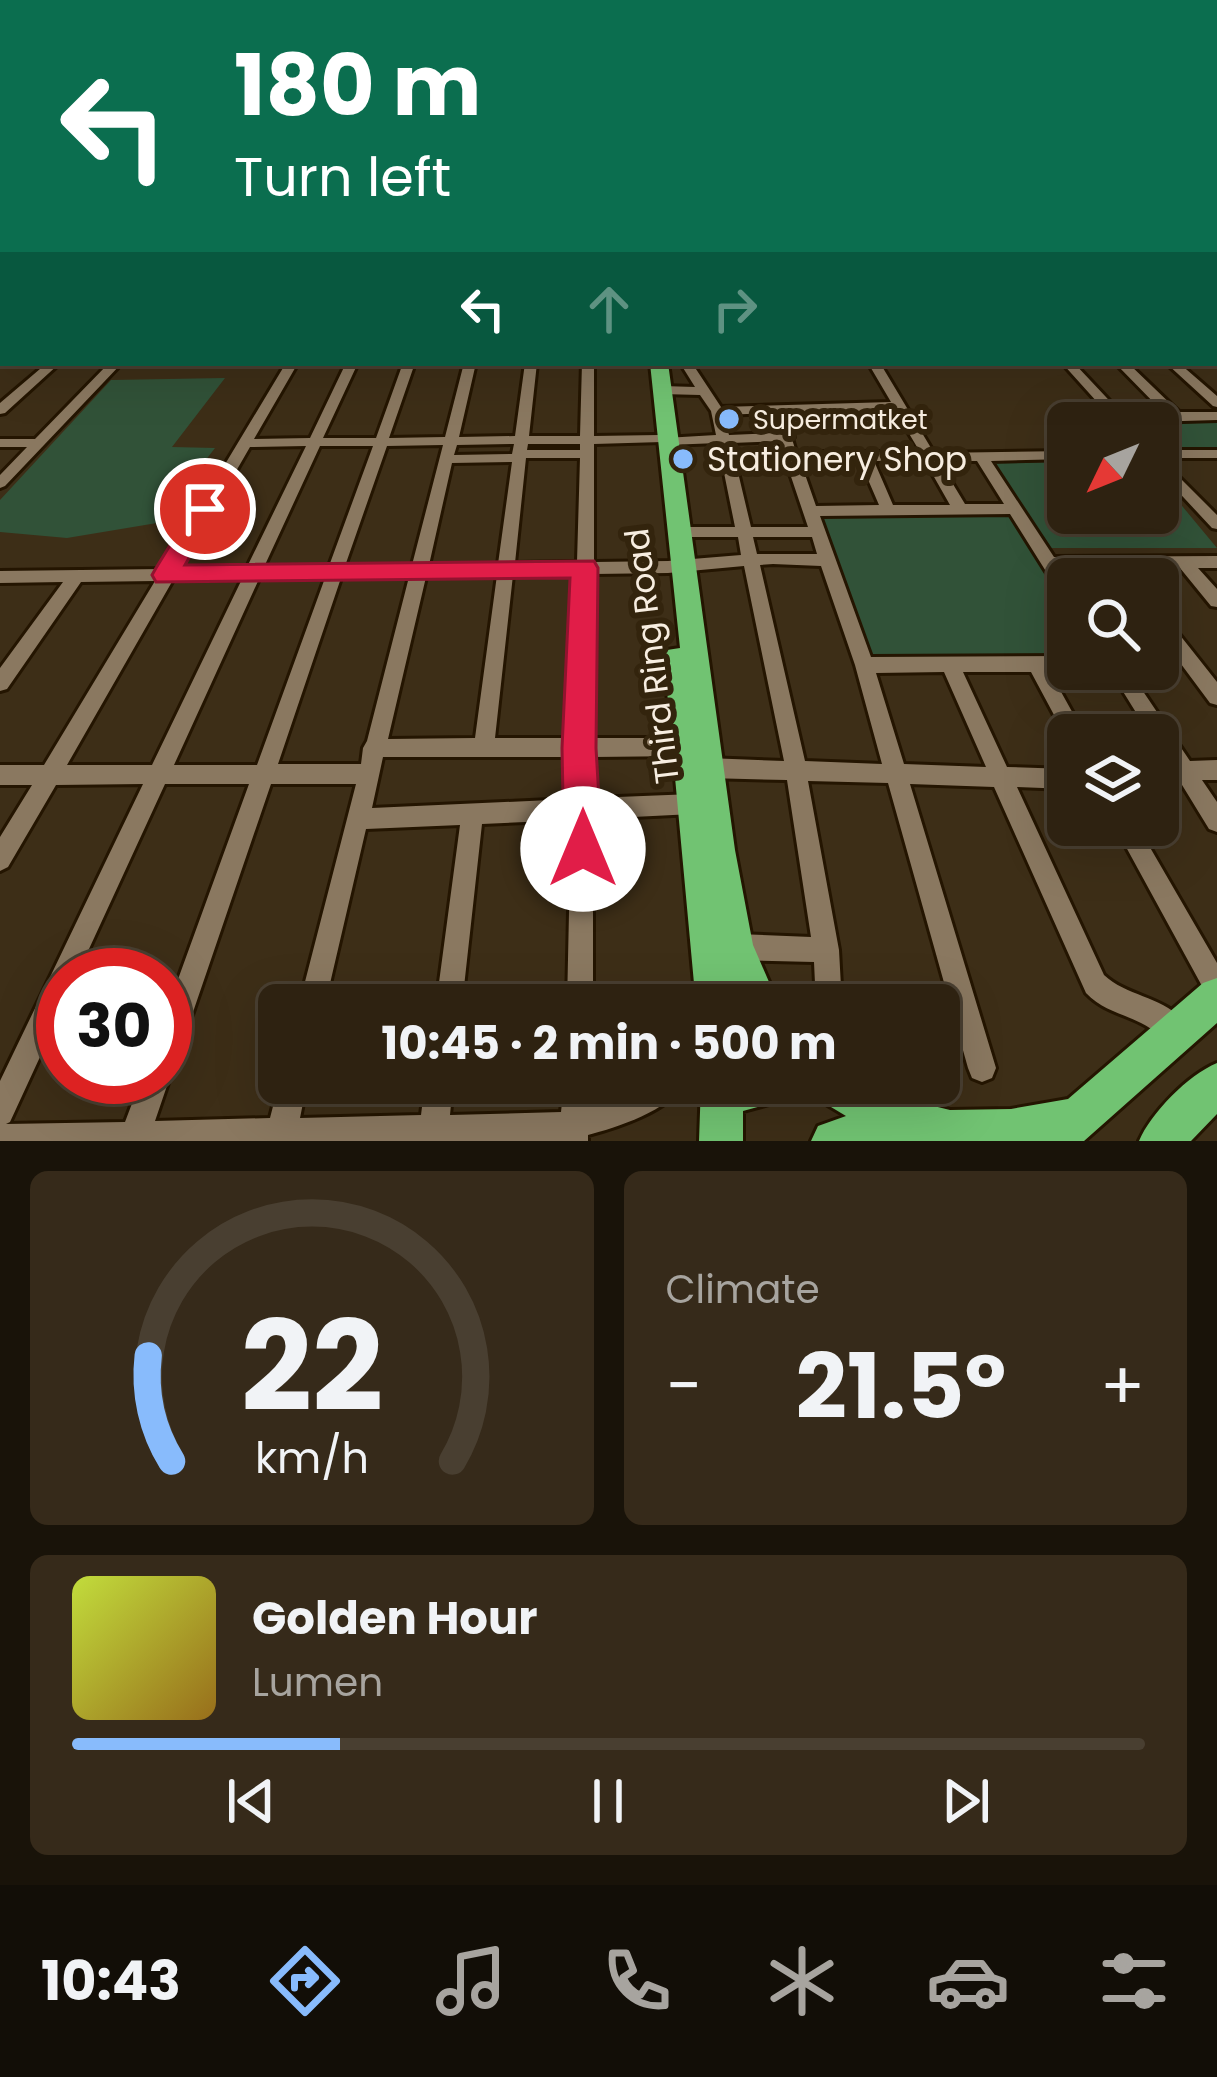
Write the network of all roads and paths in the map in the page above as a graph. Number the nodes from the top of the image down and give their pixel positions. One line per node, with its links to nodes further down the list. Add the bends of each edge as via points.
1 (51, 366): 21 (street)
2 (113, 366): 32 (street)
3 (290, 366): 30 (street)
4 (351, 366): 28 (street)
5 (409, 366): 29 (street)
6 (469, 366): 35 (street)
7 (531, 366): 36 (street)
8 (588, 366): 34 (street)
9 (649, 366): 27 (highway, Third Ring Road)
10 (688, 366): 16 (street)
11 (876, 366): 20 (street)
12 (1072, 366): 17 (street)
13 (1124, 366): 18 (street)
14 (1175, 366): 19 (street)
15 (660, 376): 16 (street); 27 (highway, Third Ring Road)
16 (706, 391): 23 (street)
17 (1104, 402)
18 (1161, 402)
19 (1217, 403)
20 (900, 406): 22 (street); 37 (street)
21 (0, 410)
22 (775, 410): 23 (street); 33 (street)
23 (717, 411): 26 (street)
24 (1217, 416): 25 (street)
25 (1179, 417)
26 (722, 438): 27 (street); 33 (street); 51 (street)
27 (663, 440): 34 (street); 50 (highway, Third Ring Road); 58 (highway, Third Ring Road)
28 (317, 441): 29 (street); 30 (street); 62 (street)
29 (384, 441): 35 (street); 63 (street)
30 (244, 442): 65 (street)
31 (0, 443): 32 (street)
32 (39, 443): 44 (street)
33 (790, 446): 38 (street); 48 (street)
34 (585, 447): 36 (street); 59 (street)
35 (449, 450): 36 (street); 61 (street)
36 (519, 450): 60 (street)
37 (931, 453): 38 (street); 41 (street); 47 (street)
38 (865, 454): 46 (street)
39 (1216, 455): 42 (street)
40 (1047, 456): 41 (street)
41 (986, 457): 45 (street)
42 (1179, 457)
43 (1179, 481): 49 (street)
44 (0, 483)
45 (1012, 509): 47 (street); 54 (street)
46 (888, 510): 47 (street); 48 (street)
47 (961, 510)
48 (815, 521): 51 (street); 52 (street)
49 (1217, 524)
50 (679, 532): 51 (street); 58 (highway, Third Ring Road)
51 (743, 533): 53 (street)
52 (828, 560): 53 (street); 71 (street)
53 (751, 562): 58 (street); 81 (street)
54 (1047, 562)
55 (1179, 562): 56 (street)
56 (1184, 562): 57 (street); 67 (street)
57 (1217, 562)
58 (675, 567): 59 (street); 80 (highway, Third Ring Road)
59 (584, 568): 60 (street); 79 (street)
60 (502, 569): 61 (street); 78 (street)
61 (420, 570): 63 (street); 77 (street)
62 (256, 572): 63 (street); 65 (street); 86 (street)
63 (335, 572): 87 (street)
64 (77, 575): 65 (street); 66 (street); 73 (street)
65 (165, 575): 90 (street)
66 (0, 577)
67 (1217, 602)
68 (1179, 647): 75 (street)
69 (1036, 664): 70 (street); 72 (street); 76 (street)
70 (1047, 664)
71 (864, 665): 72 (street); 85 (street)
72 (950, 665): 91 (street)
73 (0, 683)
74 (1132, 690): 83 (street)
75 (1217, 697)
76 (1063, 714)
77 (373, 748): 78 (street); 88 (street)
78 (484, 748): 79 (street)
79 (579, 748): 80 (street); 94 (street)
80 (697, 758): 81 (street); 93 (highway, Third Ring Road); 100 (highway, Third Ring Road)
81 (796, 770): 85 (street); 102 (street)
82 (1179, 770): 83 (street)
83 (1184, 770): 84 (street); 97 (street)
84 (1217, 770)
85 (897, 771): 91 (street); 114 (street)
86 (160, 773): 87 (street); 90 (street); 101 (street)
87 (265, 774): 88 (street); 103 (street)
88 (367, 774): 96 (street)
89 (0, 775): 90 (street)
90 (50, 775): 99 (street)
91 (1000, 779): 92 (street); 112 (street, via 1095,984 1116,1002 1154,1012)
92 (1047, 779)
93 (693, 804): 94 (street); 107 (highway, Third Ring Road)
94 (584, 810): 95 (street); 106 (street)
95 (472, 814): 96 (street); 105 (street)
96 (356, 820): 104 (street)
97 (1217, 821)
98 (1138, 846): 110 (street)
99 (0, 859)
100 (735, 947): 102 (street); 108 (highway, Third Ring Road)
101 (77, 948)
102 (826, 950): 109 (street)
103 (192, 978)
104 (317, 984)
105 (452, 984)
106 (580, 984)
107 (713, 984)
108 (751, 984)
109 (828, 984)
110 (1217, 988)
111 (1217, 997): 112 (highway)
112 (1176, 1033): 124 (highway)
113 (36, 1036): 122 (street)
114 (982, 1068)
115 (1217, 1084): 132 (highway)
116 (146, 1104): 129 (street)
117 (288, 1104): 127 (street)
118 (437, 1104): 126 (street)
119 (632, 1104): 125 (street)
120 (722, 1104): 130 (highway)
121 (870, 1104): 123 (highway)
122 (0, 1112)
123 (916, 1129): 124 (highway, via 997,1140); 131 (highway)
124 (1065, 1129)
125 (575, 1133): 126 (street)
126 (433, 1136): 127 (street)
127 (280, 1137): 129 (street)
128 (0, 1139): 129 (street)
129 (134, 1139)
130 (722, 1141)
131 (833, 1141)
132 (1161, 1141)

